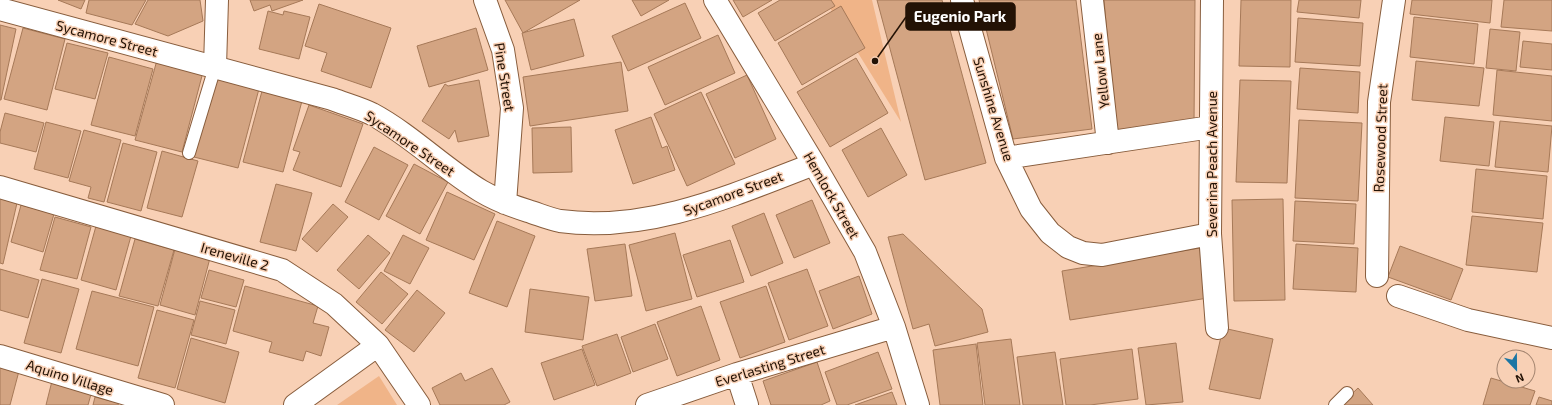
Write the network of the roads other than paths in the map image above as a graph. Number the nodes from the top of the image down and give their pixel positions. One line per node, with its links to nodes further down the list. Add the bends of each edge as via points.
1 (217, 0): 9 (street)
2 (485, 0): 16 (street, Pine Street, via 503,50 512,108)
3 (715, 0): 14 (street, Hemlock Street)
4 (962, 0): 13 (street, Sunshine Avenue)
5 (1092, 0): 11 (street, Yellow Lane)
6 (1212, 0): 10 (street, Severina Peach Avenue)
7 (1394, 0): 18 (street, Rosewood Street, via 1379,102)
8 (0, 9): 9 (street, Sycamore Street)
9 (216, 67): 12 (lane); 16 (street, Sycamore Street, via 332,99 371,114 443,166)
10 (1211, 127): 11 (street); 17 (street, Severina Peach Avenue)
11 (1108, 143): 13 (street)
12 (188, 153)
13 (1006, 158): 17 (street, Sunshine Avenue, via 1032,209 1050,233 1068,247 1083,253 1102,255)
14 (814, 164): 16 (street, Sycamore Street, via 678,213 630,222 559,221); 20 (street, Hemlock Street, via 865,252)
15 (0, 187): 23 (street, Ireneville 2, via 282,270 334,304)
16 (505, 204)
17 (1210, 234): 21 (street, Severina Peach Avenue)
18 (1377, 276)
19 (1398, 296): 22 (street, via 1468,320)
20 (894, 327): 25 (street, Everlasting Street); 32 (street, Hemlock Street)
21 (1217, 328)
22 (1552, 338)
23 (378, 345): 28 (street); 29 (street, Ireneville 2)
24 (0, 356): 27 (street, Aquino Village)
25 (737, 374): 30 (street, Everlasting Street); 31 (street)
26 (1347, 393): 33 (lane)
27 (162, 405)
28 (295, 405)
29 (419, 405)
30 (647, 405)
31 (747, 405)
32 (918, 405)
33 (1335, 405)

